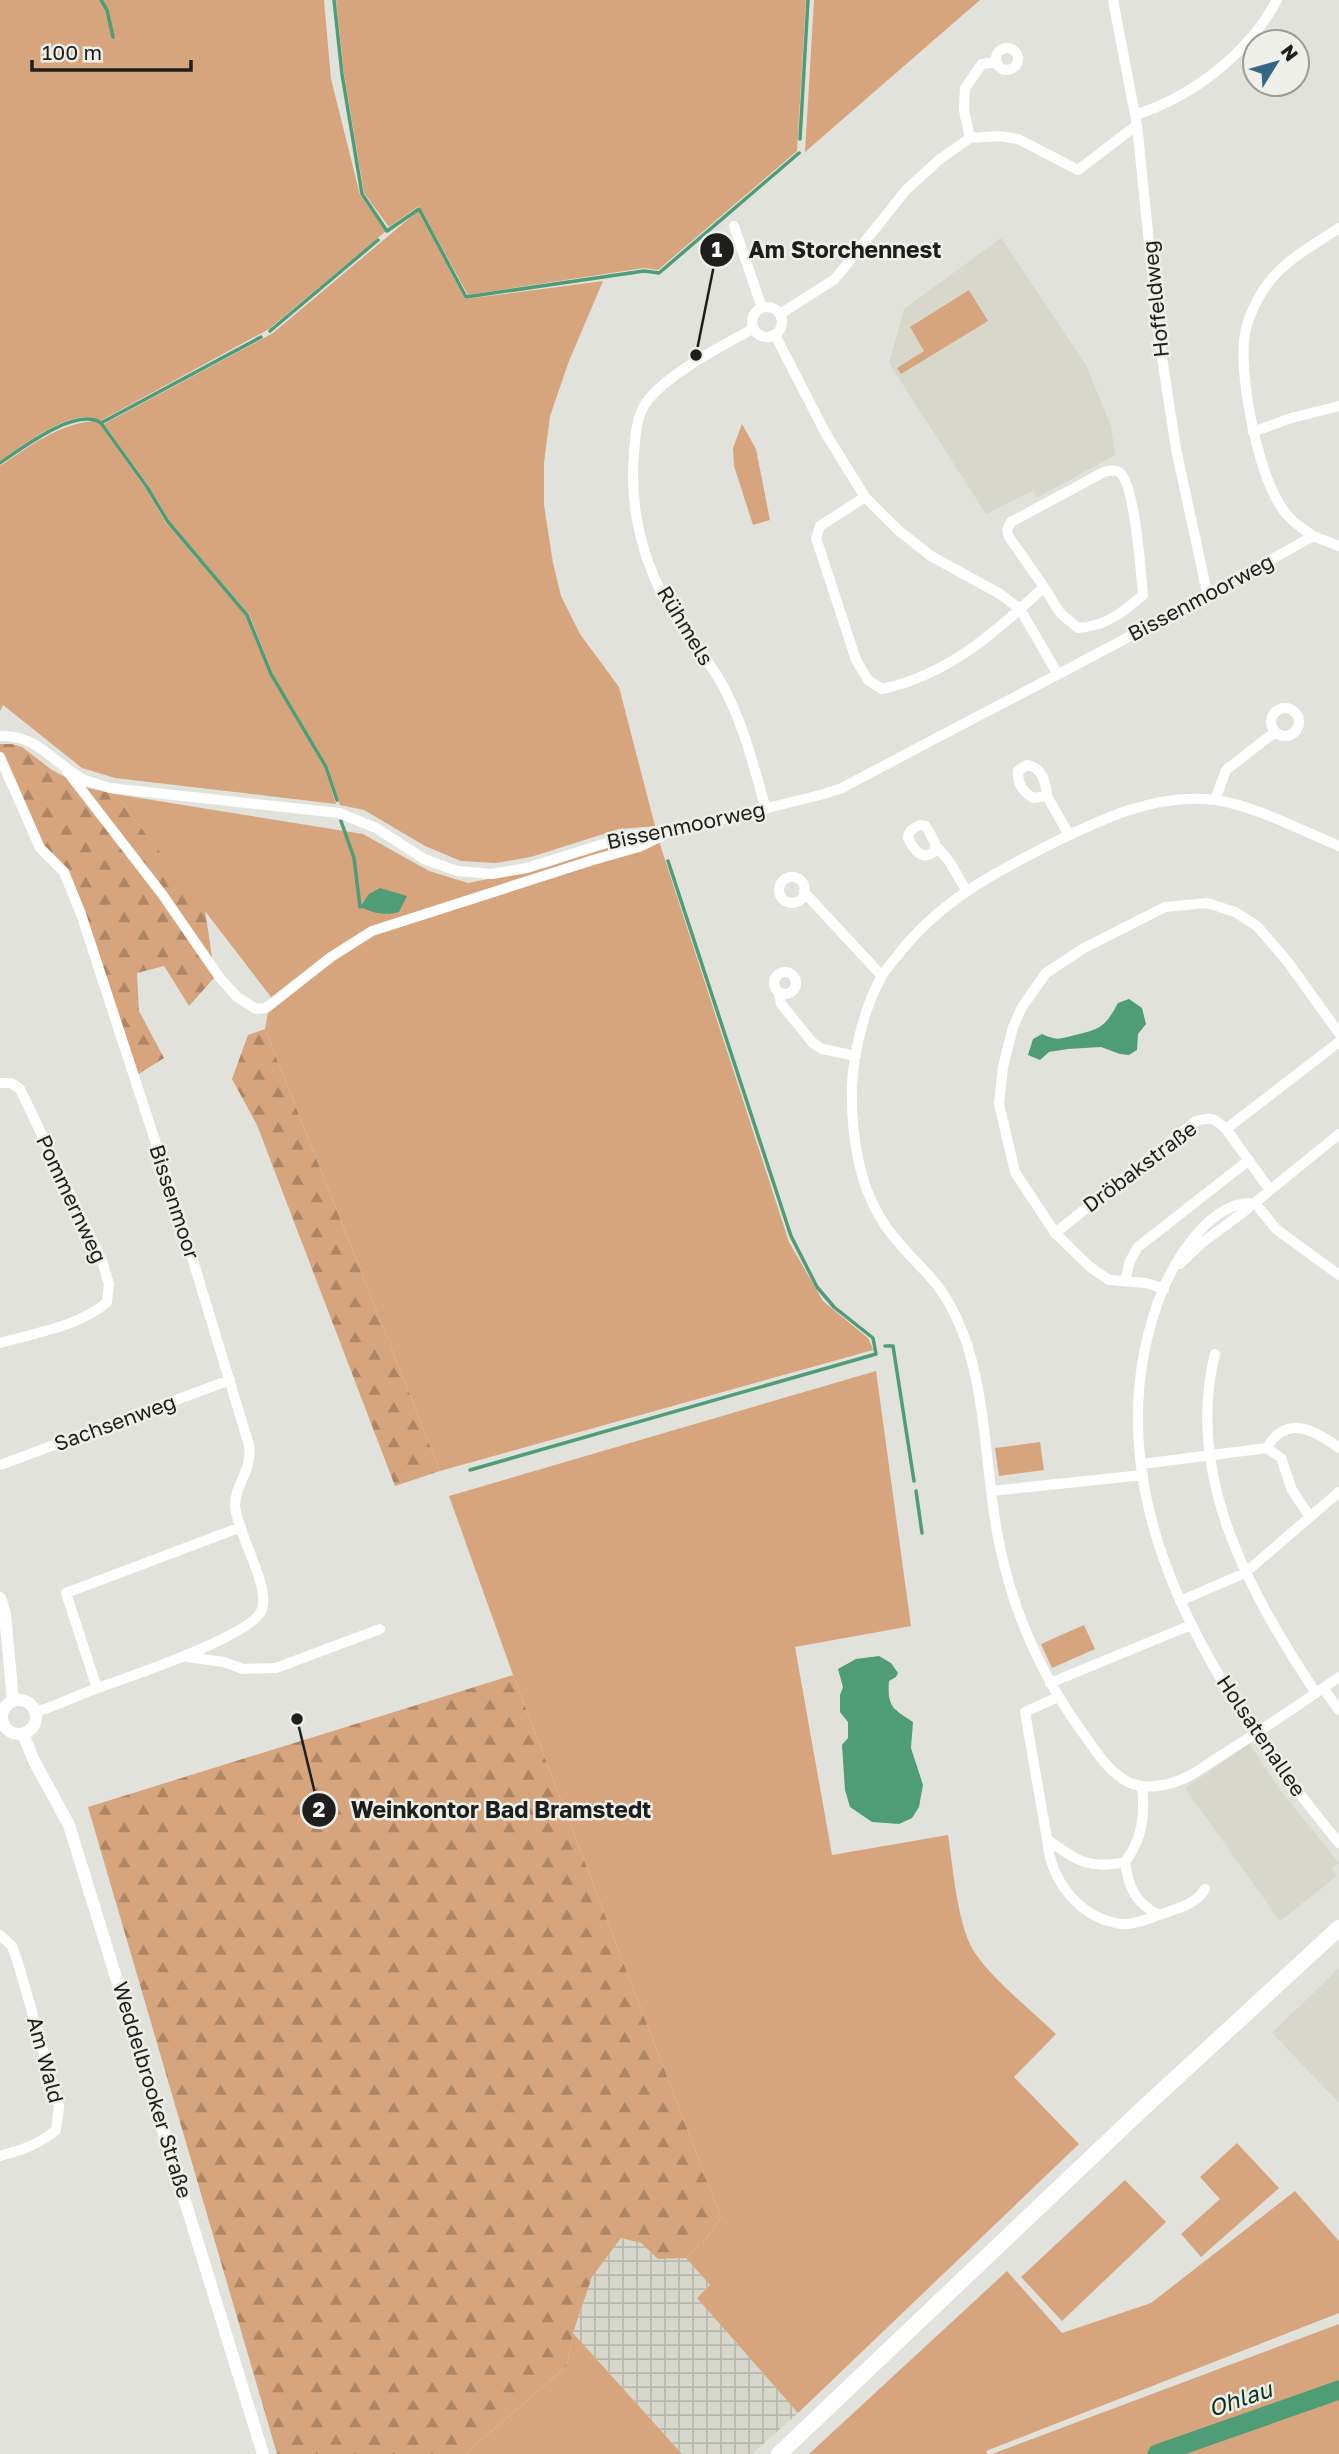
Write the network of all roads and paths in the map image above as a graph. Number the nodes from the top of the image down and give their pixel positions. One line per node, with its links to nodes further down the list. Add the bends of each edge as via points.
1 (1113, 0): 4 (street, Hoffeldweg)
2 (1277, 0): 4 (street, via 1258,28 1213,73)
3 (997, 62): 5 (street, via 982,64 965,88)
4 (1136, 120): 5 (street, via 1078,170 1018,139); 18 (street, Hoffeldweg, via 1161,353)
5 (970, 138): 9 (street, via 906,190 835,279)
6 (734, 226): 8 (street)
7 (1339, 228): 13 (street, via 1282,266 1249,319 1244,342)
8 (762, 308): 9 (street); 10 (street, via 754,316)
9 (780, 314): 11 (street, via 781,328)
10 (754, 328): 11 (street, via 760,335); 27 (street, Rühmels, via 666,383 647,401 636,426 632,482 650,564 672,611 729,697)
11 (775, 335): 14 (street)
12 (1339, 406): 13 (street)
13 (1253, 432): 15 (street, via 1270,487 1287,516)
14 (865, 497): 19 (street, via 931,556); 19 (street, via 820,526 817,538 856,660 868,680 882,689 913,679 974,648)
15 (1313, 536): 16 (street); 18 (street, Bissenmoorweg)
16 (1339, 546)
17 (1044, 587): 17 (street, via 1060,612 1078,628 1096,627 1143,595 1132,502 1120,472 1104,472 1007,526 1009,537); 19 (street)
18 (1208, 597): 20 (street, Bissenmoorweg)
19 (1020, 609): 20 (street)
20 (1057, 673): 27 (street, Bissenmoorweg, via 842,788)
21 (1275, 732): 26 (street, via 1226,770)
22 (0, 736): 24 (street, Bissenmoorweg, via 29,740)
23 (0, 757): 51 (street, Bissenmoor, via 40,848 64,872 81,914)
24 (58, 760): 28 (street, Bissenmoorweg, via 83,779 110,788 339,813 376,828 424,859 457,871 492,874 527,868 632,835); 28 (street, via 162,894 220,978 256,1009 267,1008 372,931 639,847)
25 (1047, 796): 29 (street)
26 (1215, 800): 29 (street, via 1177,800 1140,807); 30 (street)
27 (766, 809): 28 (street, Bissenmoorweg)
28 (666, 833)
29 (1069, 835): 32 (street)
30 (1339, 846)
31 (937, 847): 32 (street)
32 (966, 890): 34 (street, via 915,934)
33 (804, 892): 34 (street)
34 (882, 976): 38 (street, via 863,1023)
35 (779, 993): 38 (street, via 781,1004 813,1043)
36 (1339, 1033): 45 (street, via 1257,926 1236,912 1207,903 1165,906 1084,948 1046,974 1013,1027 999,1104 1014,1172)
37 (1339, 1042): 40 (street)
38 (856, 1056): 57 (street, via 854,1136 863,1178 882,1221 939,1288 967,1344)
39 (0, 1083): 49 (street, Pommernweg, via 20,1089 109,1284 107,1302 97,1311)
40 (1226, 1129): 42 (street); 45 (street, Dröbakstraße, via 1209,1117 1196,1121)
41 (1339, 1134): 43 (street, Holsatenallee)
42 (1249, 1160): 43 (street); 47 (street, via 1138,1247)
43 (1270, 1190): 44 (street, Holsatenallee)
44 (1255, 1203): 46 (street, via 1276,1229); 48 (street, Holsatenallee, via 1203,1242 1170,1274)
45 (1055, 1233): 47 (street, via 1109,1280)
46 (1339, 1275)
47 (1125, 1280): 48 (street)
48 (1164, 1289): 56 (street, Holsatenallee, via 1142,1363)
49 (0, 1343)
50 (1215, 1354): 54 (street, via 1208,1414)
51 (230, 1380): 55 (street, Sachsenweg); 60 (street, Bissenmoor, via 251,1459 235,1505)
52 (1267, 1448): 53 (street, via 1276,1435 1304,1428); 54 (street); 59 (street, via 1281,1458 1292,1490)
53 (1339, 1448)
54 (1211, 1456): 56 (street); 61 (street, via 1223,1513)
55 (0, 1465)
56 (1142, 1469): 57 (street); 63 (street, Holsatenallee, via 1153,1524)
57 (991, 1491): 70 (street, via 1006,1575)
58 (1339, 1492): 59 (street)
59 (1310, 1517): 61 (street)
60 (241, 1527): 66 (street, Bissenmoor, via 263,1608 253,1620); 71 (street, via 66,1593)
61 (1245, 1573): 63 (street); 72 (street, via 1277,1633)
62 (0, 1598): 74 (street)
63 (1180, 1601): 64 (street, Holsatenallee)
64 (1191, 1625): 70 (street); 79 (street, Holsatenallee)
65 (380, 1629): 68 (street, Bissenmoor, via 276,1668 243,1670)
66 (218, 1639): 67 (street, Bissenmoor); 68 (street)
67 (186, 1657): 68 (street, Bissenmoor); 71 (street, Bissenmoor)
68 (224, 1662)
69 (1339, 1677): 72 (street)
70 (1050, 1683): 73 (street)
71 (97, 1688): 76 (street, Bissenmoor)
72 (1320, 1691): 75 (street); 79 (street)
73 (1058, 1697): 80 (street, via 1109,1769); 81 (street, via 1025,1712)
74 (13, 1700): 76 (street, via 24,1700); 77 (street, via 5,1707)
75 (1339, 1710)
76 (36, 1712): 78 (street, via 35,1723)
77 (1, 1723): 78 (street, via 13,1733)
78 (23, 1734): 89 (street, Weddelbrooker Straße, via 69,1825)
79 (1256, 1734): 80 (street, via 1189,1776 1165,1785); 82 (street, Holsatenallee)
80 (1142, 1786): 83 (street, via 1139,1840)
81 (1047, 1839): 83 (street, via 1071,1858 1104,1867); 85 (street, via 1053,1868 1078,1906 1096,1917 1123,1924)
82 (1339, 1843)
83 (1125, 1862): 85 (street, via 1133,1894 1144,1908)
84 (1205, 1889): 85 (street, via 1192,1902)
85 (1159, 1915)
86 (1339, 1928): 90 (main road)
87 (0, 1935): 88 (street, Am Wald, via 12,1946 18,1963 59,2106 56,2130 28,2149)
88 (0, 2156)
89 (263, 2454)
90 (779, 2454)

